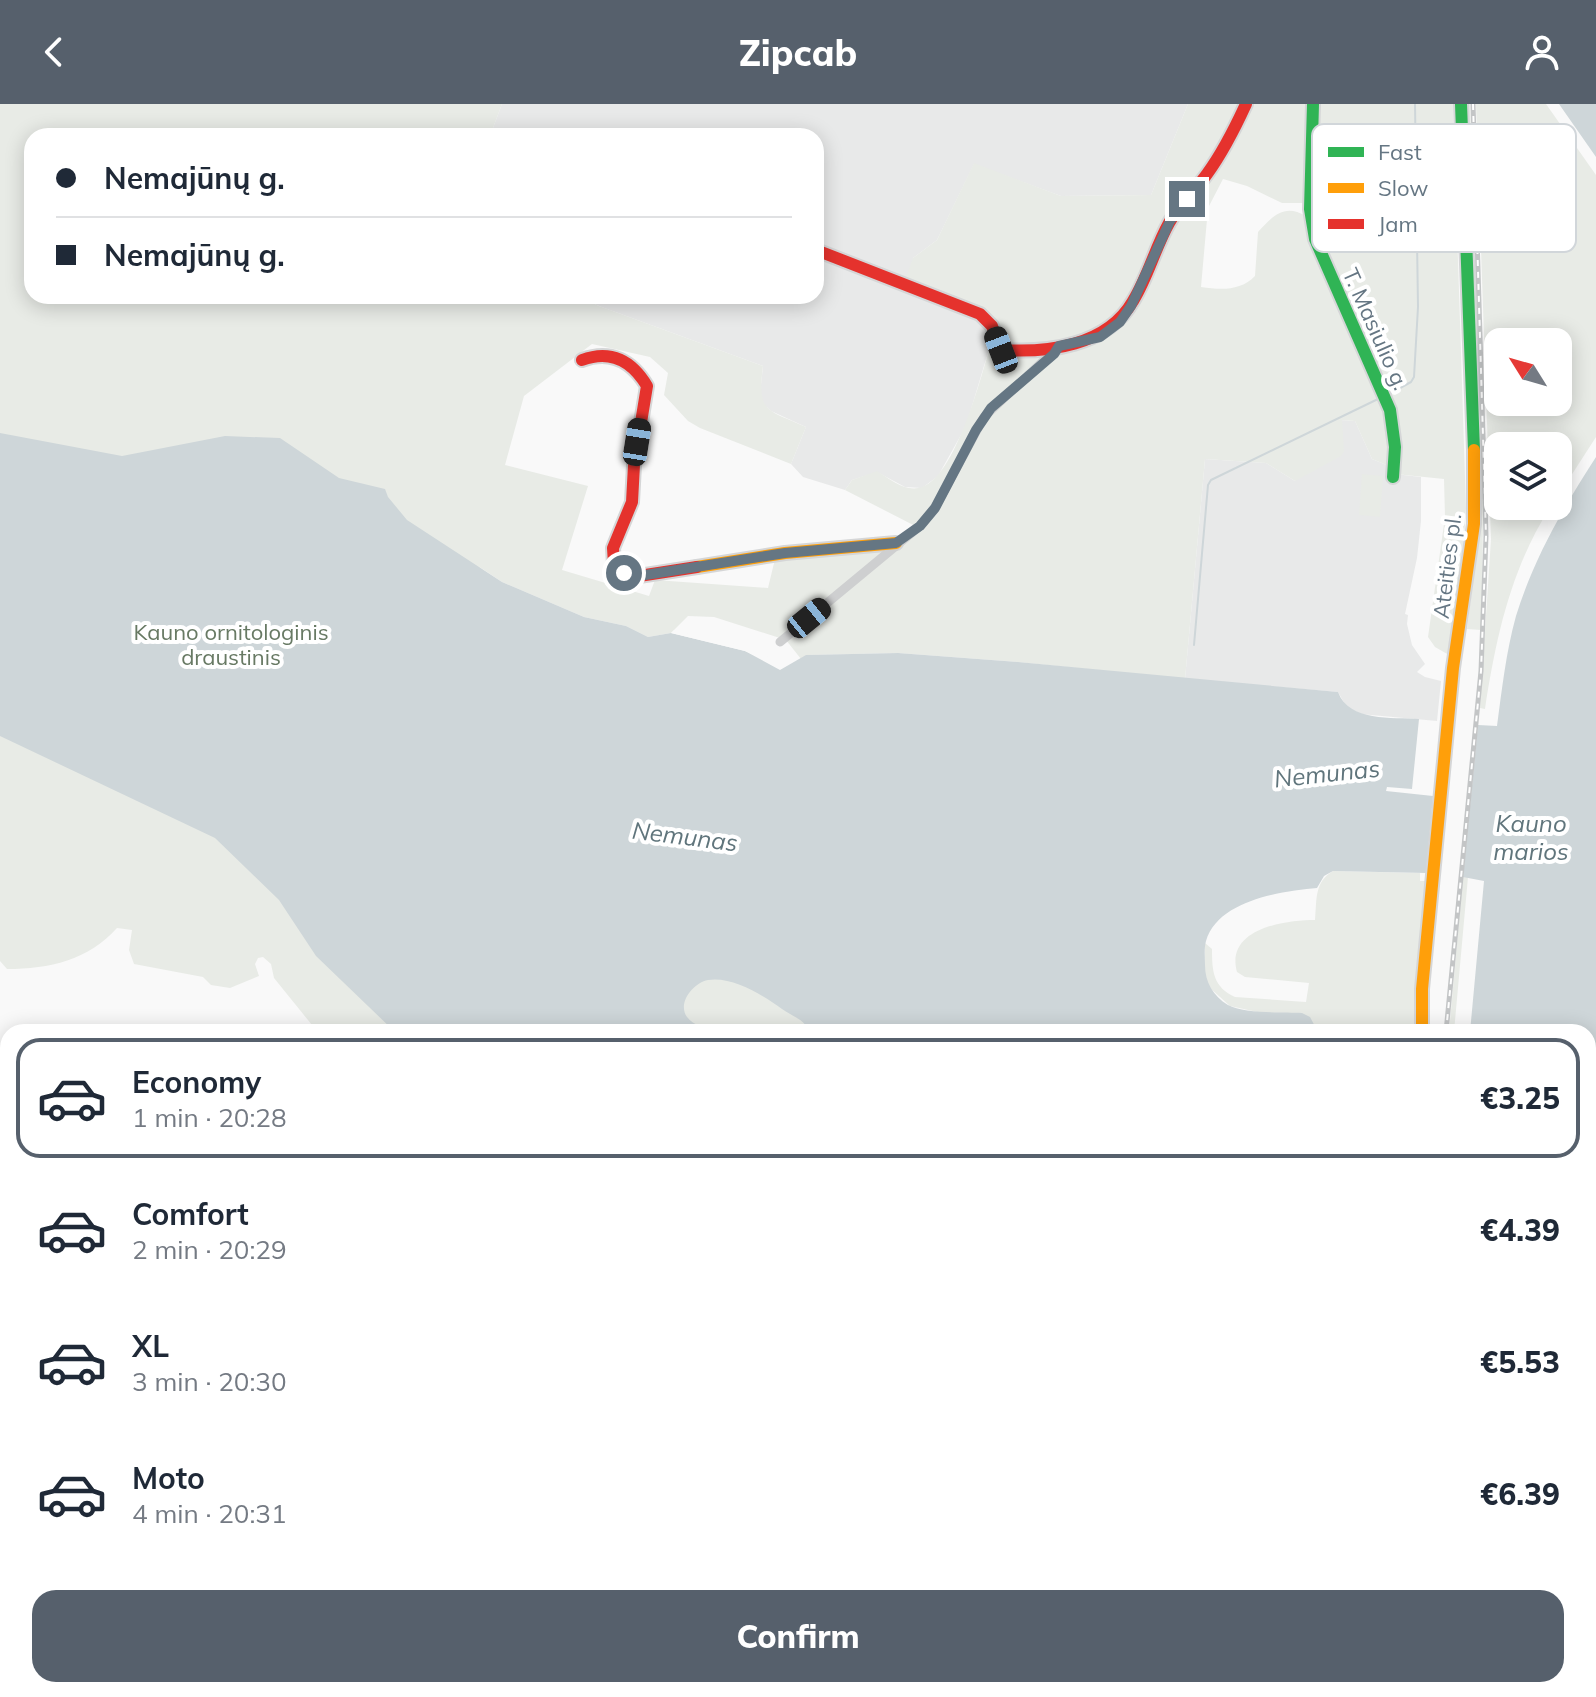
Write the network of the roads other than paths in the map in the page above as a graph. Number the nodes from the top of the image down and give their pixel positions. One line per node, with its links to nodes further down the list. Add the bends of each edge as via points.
1 (1246, 104): 11 (street, via 1225,148 1170,221 1120,322 1100,337)
2 (1313, 104): 4 (street, T. Masiulio g.)
3 (1461, 104): 5 (street, Ateities pl.)
4 (1312, 124)
5 (1462, 124)
6 (1312, 139): 7 (street, T. Masiulio g.)
7 (1312, 221)
8 (1321, 252): 13 (street, T. Masiulio g., via 1390,410)
9 (1466, 252): 16 (street, Ateities pl., via 1475,485)
10 (824, 253): 11 (street, via 980,314 992,326 1001,350)
11 (1059, 346): 14 (street, via 991,408 935,508)
12 (582, 360): 14 (street, via 592,355 621,358 647,386 632,502 613,548 614,564 624,573 639,576 785,553)
13 (1393, 477)
14 (896, 543): 15 (street)
15 (780, 642)
16 (1422, 1024)

